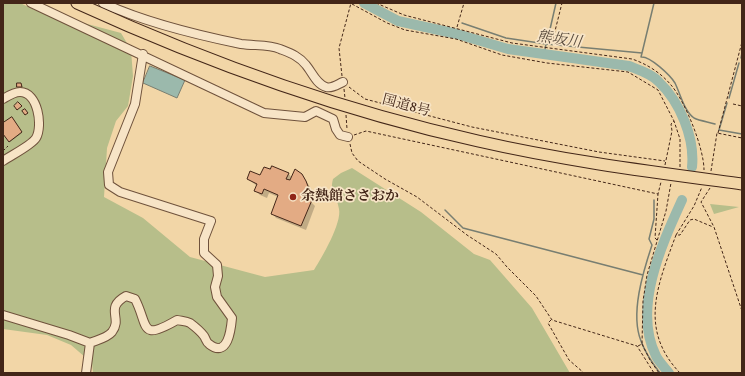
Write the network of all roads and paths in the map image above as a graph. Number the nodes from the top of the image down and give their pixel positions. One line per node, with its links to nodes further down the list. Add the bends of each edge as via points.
1 (31, 3): 11 (street)
2 (77, 3): 17 (highway, 国道8号, via 155,38)
3 (103, 3): 14 (street, via 139,17 211,37 257,47 276,47 294,54 306,64 318,82 326,87 331,88)
4 (351, 3): 14 (path, via 340,48); 19 (path, via 387,23 406,30 456,40 508,56 628,72 658,90)
5 (376, 3): 8 (path, via 404,16)
6 (464, 3): 8 (path)
7 (562, 3): 9 (path)
8 (457, 28): 29 (path, via 524,45 632,60 655,71 671,85 695,132)
9 (553, 39)
10 (742, 42): 12 (path)
11 (143, 54): 21 (street, via 264,113 304,117 316,111 333,120 340,135); 38 (street, via 134,104 108,172 109,185 120,192 211,221 204,239 204,253 217,265 215,288 217,297 232,318 230,337 226,344 218,347 211,345 186,322 177,320 152,331 141,320 135,299 126,296 118,300 114,306 113,332)
12 (738, 61): 13 (path); 20 (path)
13 (742, 62)
14 (343, 82): 17 (path); 19 (path, via 365,99 472,127 599,152 666,161 671,124)
15 (3, 99): 25 (street, via 15,92 32,97 37,109 38,128 36,139)
16 (733, 104): 18 (path)
17 (346, 106): 21 (path); 27 (highway, 国道8号, via 477,141 577,162)
18 (742, 106)
19 (674, 121): 27 (path, via 680,139 681,159)
20 (718, 133): 22 (path); 26 (path)
21 (348, 137): 31 (path, via 366,131); 37 (path, via 352,153 358,161 417,197 496,254 536,296)
22 (742, 138)
23 (8, 146): 24 (path)
24 (3, 151)
25 (3, 162)
26 (712, 170)
27 (676, 175): 29 (highway, 国道8号); 34 (path)
28 (662, 181): 31 (path)
29 (707, 184): 30 (highway, 国道8号); 32 (path, via 701,202); 33 (path)
30 (742, 184)
31 (658, 194): 34 (path, via 655,238)
32 (714, 227): 33 (path, via 694,219 690,220 680,235); 35 (path)
33 (676, 235): 45 (path, via 662,274 654,309 659,342 664,353)
34 (657, 241): 39 (path, via 647,275 643,301)
35 (742, 311)
36 (3, 315): 38 (street)
37 (552, 320): 40 (path); 42 (path, via 548,323 569,360)
38 (90, 343): 41 (street)
39 (642, 344): 40 (path); 44 (path)
40 (637, 346): 43 (path)
41 (86, 373)
42 (584, 373)
43 (654, 373)
44 (659, 373)
45 (680, 373)

